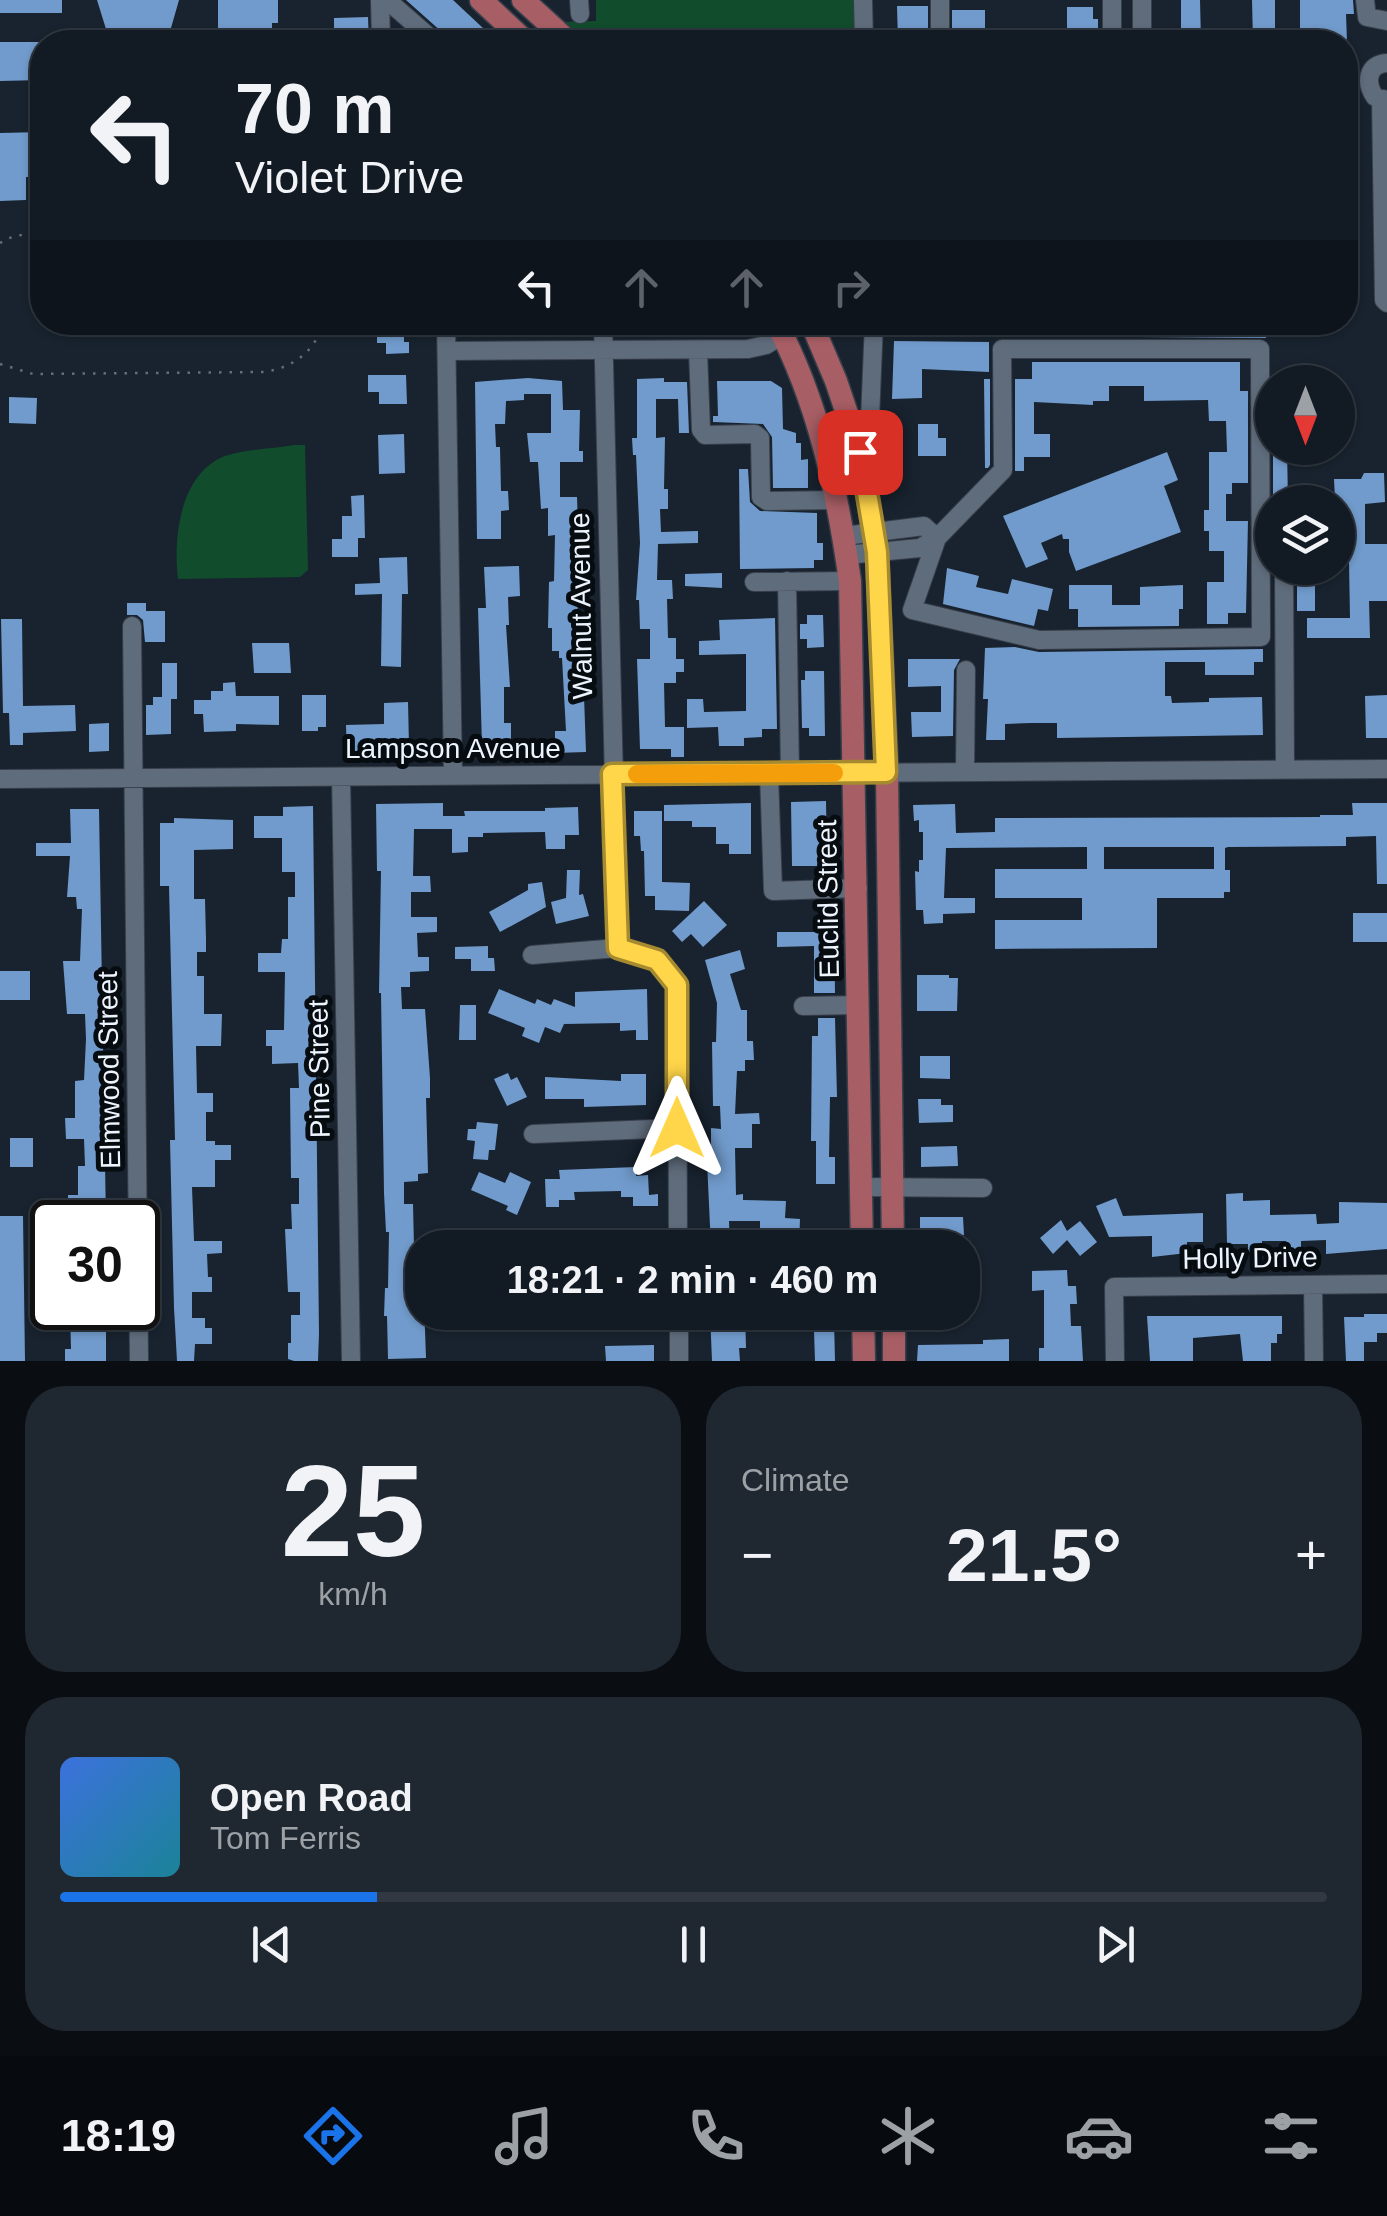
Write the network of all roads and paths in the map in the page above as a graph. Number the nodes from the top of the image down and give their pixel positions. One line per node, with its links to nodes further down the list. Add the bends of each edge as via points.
1 (384, 0): 10 (street); 11 (street)
2 (481, 0): 12 (main road)
3 (523, 0): 13 (main road)
4 (863, 0): 14 (street)
5 (940, 0): 15 (street)
6 (1112, 0): 16 (street)
7 (1142, 0): 17 (street)
8 (1366, 0): 9 (street, via 1367,18)
9 (1387, 21)
10 (382, 30)
11 (420, 30)
12 (513, 30)
13 (556, 30)
14 (864, 30)
15 (940, 30)
16 (1112, 30)
17 (1142, 30)
18 (1387, 63): 19 (street, via 1378,63 1369,78 1375,97)
19 (1384, 99): 22 (street)
20 (30, 233): 21 (path)
21 (0, 243)
22 (1387, 303)
23 (319, 335): 33 (path, via 298,362 264,372 33,374)
24 (446, 335): 31 (street)
25 (603, 335): 32 (street, Walnut Avenue)
26 (770, 335): 30 (street, via 748,349)
27 (781, 335): 35 (main road, Euclid Street, via 825,444)
28 (813, 335): 34 (main road)
29 (873, 335): 34 (street, via 870,419)
30 (698, 351): 32 (street); 35 (street, via 701,430 760,438 761,497)
31 (447, 352): 32 (street); 54 (street)
32 (604, 352): 52 (street, Walnut Avenue)
33 (0, 364)
34 (860, 452): 37 (main road)
35 (838, 500): 38 (main road, Euclid Street)
36 (938, 538): 36 (street, via 912,610 1039,640 1261,637 1260,349 1002,350 1003,470); 37 (street, via 920,548)
37 (876, 542): 38 (street); 48 (main road)
38 (845, 546): 40 (main road, Euclid Street)
39 (787, 581): 40 (street); 41 (street); 51 (street)
40 (850, 581): 47 (main road, Euclid Street)
41 (754, 582)
42 (1284, 585): 46 (street)
43 (132, 626): 55 (street, Elmwood Street)
44 (966, 670): 49 (street)
45 (1387, 769): 46 (street, Lampson Avenue)
46 (1284, 770): 49 (street, Lampson Avenue)
47 (856, 772): 48 (street, Lampson Avenue); 51 (street, Lampson Avenue); 57 (main road, Euclid Street)
48 (886, 772): 49 (street, Lampson Avenue); 65 (main road)
49 (965, 772)
50 (769, 773): 51 (street, Lampson Avenue); 52 (street, Lampson Avenue); 57 (street, via 773,891)
51 (790, 773)
52 (612, 774): 54 (street, Lampson Avenue); 58 (street, Walnut Avenue)
53 (342, 776): 54 (street, Lampson Avenue); 55 (street, Lampson Avenue); 76 (street, Pine Street)
54 (453, 776)
55 (134, 778): 56 (street, Lampson Avenue); 75 (street, Elmwood Street)
56 (0, 779)
57 (858, 888): 60 (main road, Euclid Street)
58 (618, 948): 59 (street); 62 (street, via 657,960 677,985)
59 (532, 955)
60 (859, 1004): 61 (street); 64 (main road, Euclid Street)
61 (803, 1006)
62 (677, 1128): 63 (street); 67 (street)
63 (532, 1134)
64 (862, 1187): 65 (street); 68 (main road, Euclid Street)
65 (892, 1187): 66 (street); 69 (main road)
66 (982, 1188)
67 (678, 1230)
68 (862, 1230)
69 (893, 1230)
70 (1387, 1284): 71 (street, Holly Drive)
71 (1313, 1285): 80 (street, Holly Drive, via 1114,1287); 81 (street)
72 (679, 1330): 77 (street)
73 (863, 1330): 78 (main road)
74 (894, 1330): 79 (main road)
75 (140, 1361)
76 (351, 1361)
77 (679, 1361)
78 (864, 1361)
79 (894, 1361)
80 (1115, 1361)
81 (1314, 1361)

